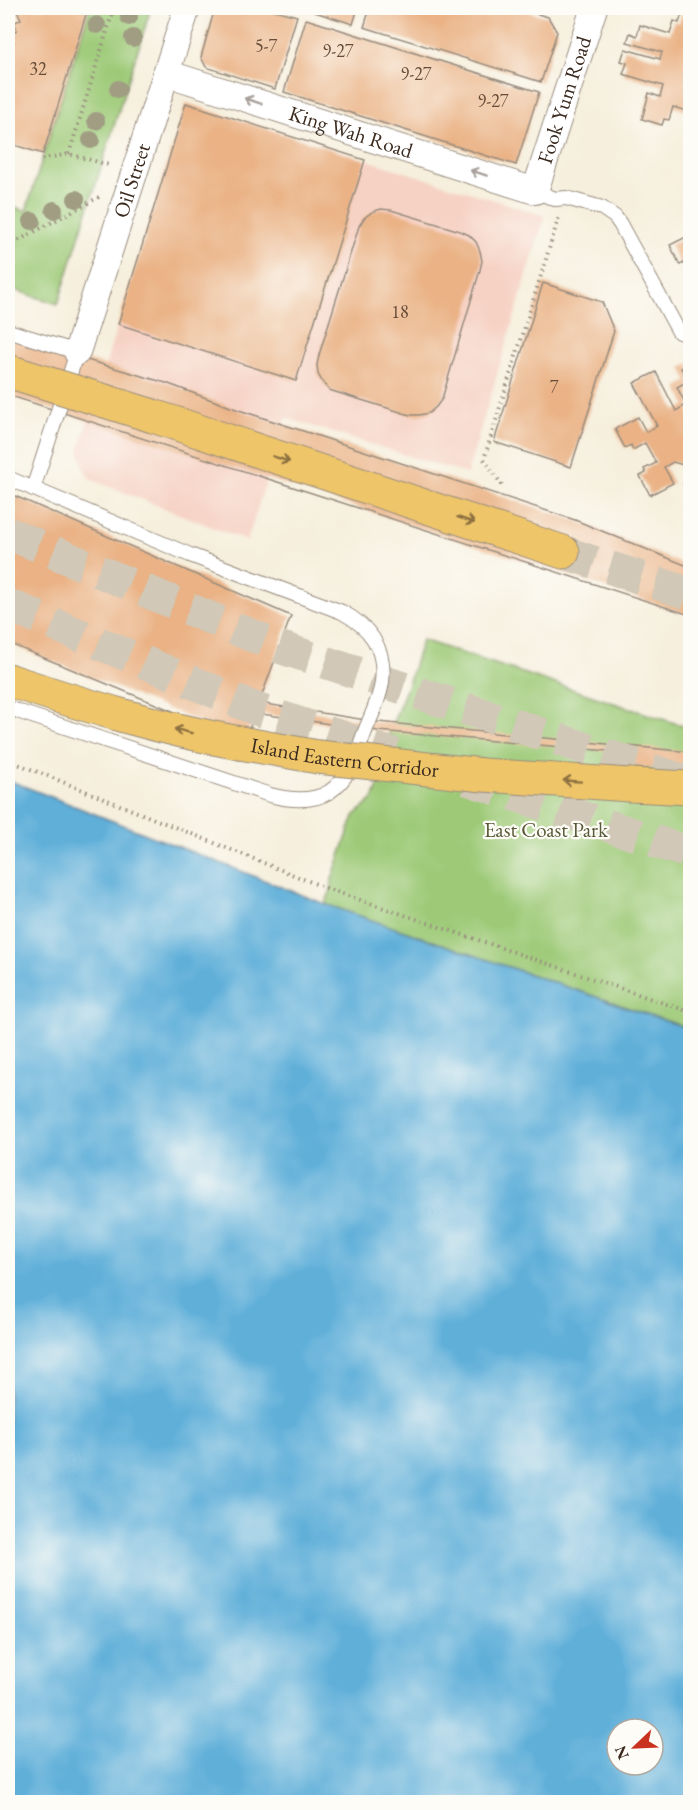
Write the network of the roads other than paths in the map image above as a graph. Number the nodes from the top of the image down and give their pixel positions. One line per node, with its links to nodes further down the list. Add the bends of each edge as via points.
1 (187, 8): 3 (street, Oil Street)
2 (594, 8): 4 (street, Fook Yum Road)
3 (166, 74): 4 (street, King Wah Road, one-way to 3); 7 (street, Oil Street)
4 (535, 191): 6 (lane, via 603,208 615,217 679,332)
5 (8, 331): 7 (lane)
6 (690, 336)
7 (77, 352): 9 (lane)
8 (8, 371): 13 (highway, one-way to 13, bridge)
9 (62, 399): 10 (lane); 12 (lane)
10 (206, 447)
11 (8, 478): 12 (lane)
12 (33, 489): 15 (lane, via 355,619 366,628 380,652 382,684 348,772 321,796 296,800 270,795)
13 (563, 552)
14 (8, 680): 16 (highway, Island Eastern Corridor, one-way to 14, bridge, via 483,775 318,757 119,715)
15 (8, 708)
16 (690, 788)

